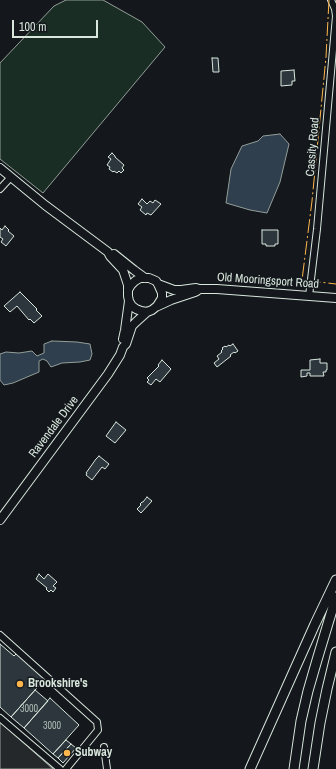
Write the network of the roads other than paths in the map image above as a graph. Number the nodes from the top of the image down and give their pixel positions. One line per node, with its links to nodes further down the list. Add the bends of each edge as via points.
1 (331, 0): 10 (street, Cassity Road, via 336,16)
2 (0, 168): 3 (main road, Old Mooringsport Road)
3 (11, 177): 4 (street); 5 (main road, Old Mooringsport Road)
4 (0, 189)
5 (108, 252): 6 (main road, Old Mooringsport Road); 9 (main road, Old Mooringsport Road, via 123,270)
6 (145, 278): 7 (main road, Old Mooringsport Road, via 152,279); 9 (main road, via 134,281)
7 (158, 284): 8 (main road, Old Mooringsport Road, via 174,290); 13 (main road, via 162,293)
8 (199, 289): 10 (main road, Old Mooringsport Road); 13 (main road, Old Mooringsport Road)
9 (128, 290): 12 (main road, Old Mooringsport Road)
10 (309, 296): 11 (main road, Old Mooringsport Road)
11 (336, 298)
12 (129, 301): 14 (main road, via 136,310); 15 (main road, Ravendale Drive)
13 (157, 306): 14 (main road, Old Mooringsport Road)
14 (147, 312): 15 (main road, Ravendale Drive, via 132,326)
15 (123, 347): 16 (main road, Ravendale Drive, via 108,374)
16 (0, 520)
17 (336, 580): 26 (highway)
18 (336, 597): 27 (highway, via 308,690)
19 (0, 635): 24 (street, via 97,722 98,730)
20 (336, 652): 28 (highway, via 320,723)
21 (0, 718): 23 (street)
22 (104, 747): 25 (street)
23 (60, 769)
24 (66, 769)
25 (107, 769)
26 (250, 769)
27 (294, 769)
28 (313, 769)

